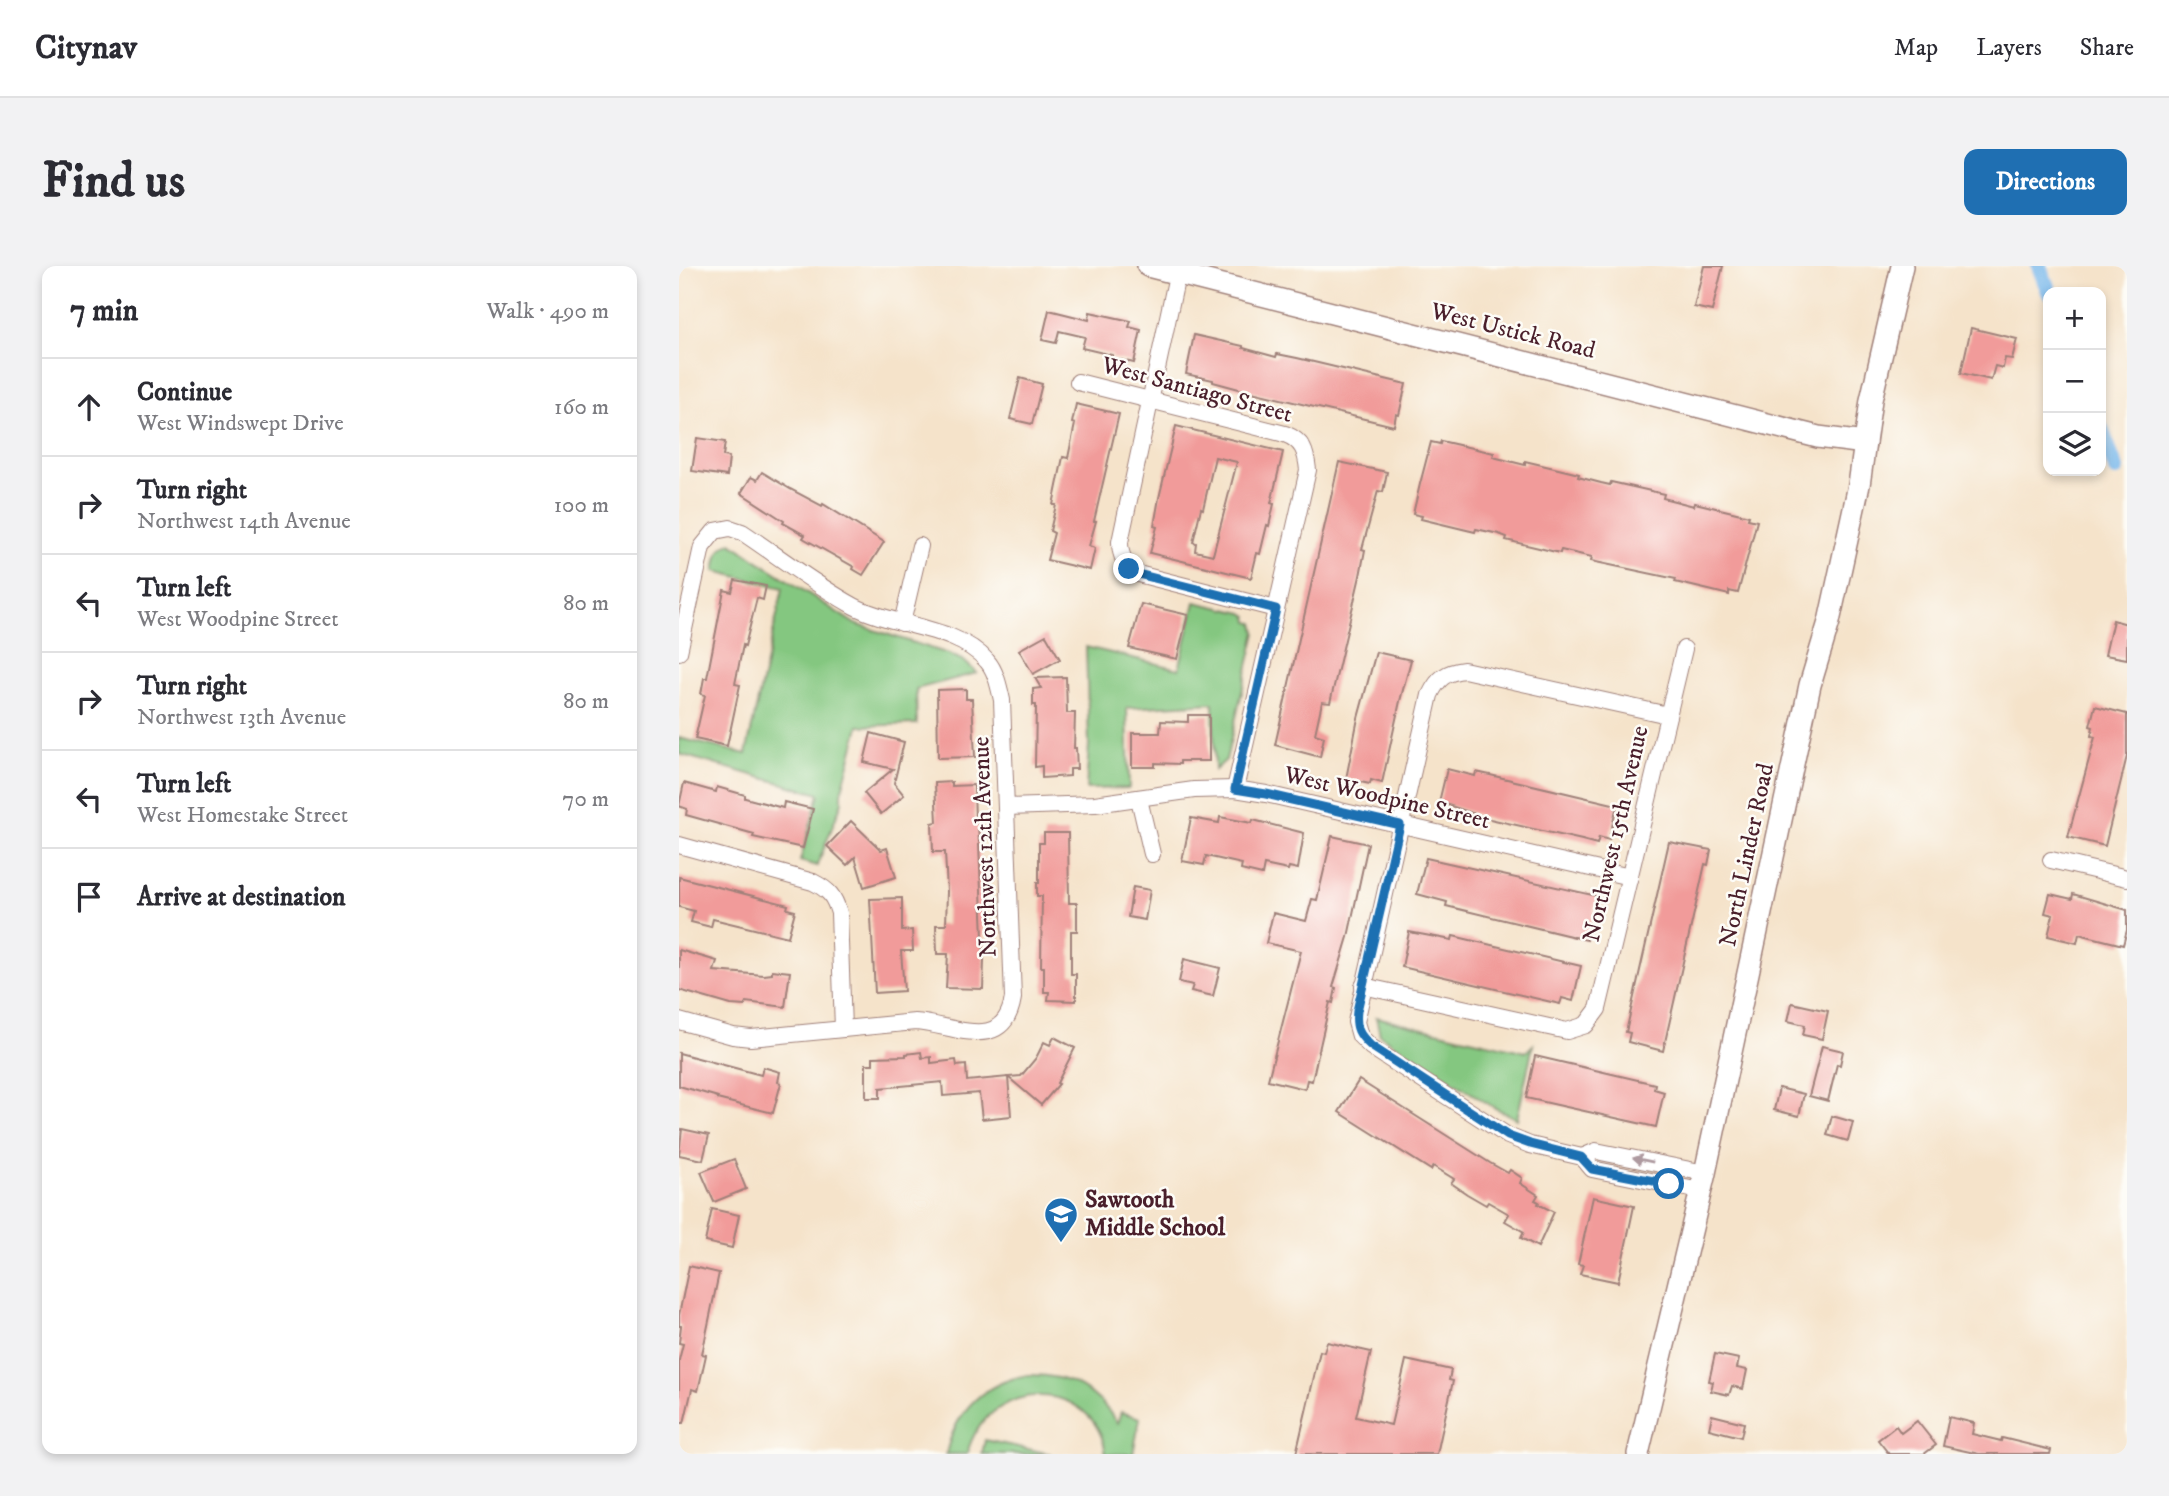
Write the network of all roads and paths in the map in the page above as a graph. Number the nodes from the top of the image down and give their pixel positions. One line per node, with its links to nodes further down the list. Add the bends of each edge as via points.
1 (1148, 266): 3 (main road, West Ustick Road)
2 (1902, 266): 6 (main road, North Linder Road)
3 (1179, 270): 5 (street); 6 (main road, West Ustick Road, via 1712,411 1818,437)
4 (1078, 382): 5 (street, West Santiago Street)
5 (1151, 400): 9 (street, via 1120,542 1123,560 1138,574); 9 (street, West Santiago Street, via 1286,434 1302,444 1308,470)
6 (1865, 443): 26 (main road, North Linder Road, via 1859,487 1810,685)
7 (920, 546): 10 (street)
8 (686, 589): 10 (street, via 706,538 730,528 853,605); 12 (street)
9 (1276, 609): 14 (street)
10 (902, 623): 16 (street, Northwest 12th Avenue, via 955,639 988,662 1002,700)
11 (1684, 649): 13 (street, Northwest 15th Avenue)
12 (679, 652)
13 (1668, 715): 17 (street, via 1452,671 1440,678 1430,695); 21 (street, Northwest 15th Avenue)
14 (1235, 789): 15 (street, West Woodpine Street); 17 (street, West Woodpine Street)
15 (1139, 799): 16 (street, West Woodpine Street); 19 (street)
16 (1007, 807): 25 (street, Northwest 12th Avenue, via 1013,998 1005,1021 986,1032 932,1023)
17 (1400, 825): 21 (street, West Woodpine Street); 23 (street)
18 (679, 845): 25 (street, via 828,890 839,913)
19 (1152, 854)
20 (2051, 860): 22 (street)
21 (1630, 877): 23 (street, Northwest 15th Avenue, via 1598,1009 1586,1026 1567,1031)
22 (2127, 878)
23 (1363, 986): 26 (street, via 1357,1032 1371,1046 1508,1136 1581,1157 1592,1169)
24 (679, 1021): 25 (street, via 751,1038)
25 (843, 1029)
26 (1702, 1182): 27 (main road, North Linder Road)
27 (1638, 1454)

